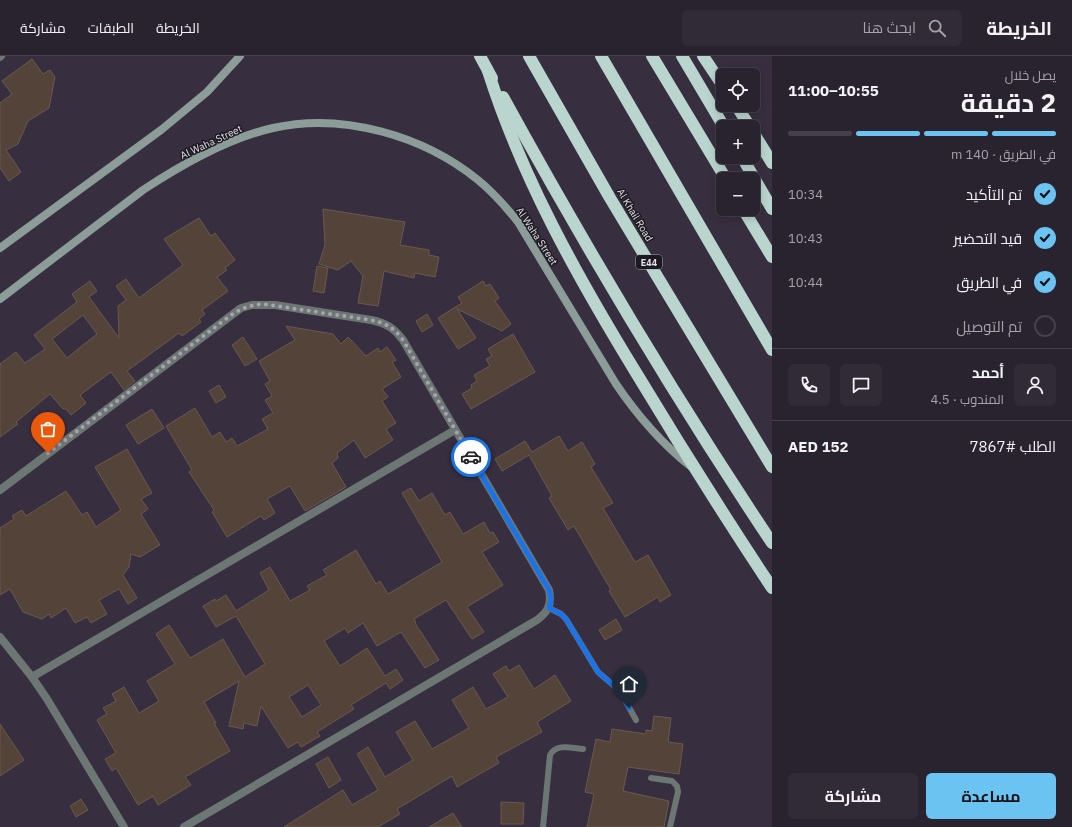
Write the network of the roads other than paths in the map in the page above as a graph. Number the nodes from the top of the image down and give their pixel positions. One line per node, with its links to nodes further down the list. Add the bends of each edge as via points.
1 (240, 56): 17 (street, via 208,92 161,130)
2 (480, 56): 8 (highway)
3 (529, 56): 22 (highway, Al Khail Road / E44, via 610,198)
4 (601, 56): 20 (highway)
5 (652, 56): 14 (highway)
6 (682, 56): 10 (highway)
7 (703, 56): 9 (highway)
8 (488, 71): 23 (highway, via 514,143 563,247); 25 (highway, via 614,292 698,430)
9 (716, 76)
10 (720, 120)
11 (760, 143): 12 (highway)
12 (772, 163)
13 (746, 164): 15 (highway)
14 (722, 172)
15 (772, 208)
16 (747, 216): 18 (highway)
17 (0, 248)
18 (772, 257)
19 (0, 299): 23 (street, Al Waha Street, via 143,190 219,147 273,128 294,125 337,124 378,131 417,143 450,160 479,181 506,206 632,408 667,447)
20 (772, 350)
21 (455, 430): 24 (street, via 403,340 390,326 371,320 283,306 252,305 241,308 230,316); 27 (street, via 549,590); 29 (street)
22 (772, 467)
23 (696, 470): 26 (highway)
24 (0, 490)
25 (772, 544)
26 (772, 588)
27 (549, 608): 30 (lane, via 566,619 598,672 620,691); 34 (street, via 537,620)
28 (0, 637): 29 (street)
29 (32, 677): 33 (street, via 61,720)
30 (636, 720)
31 (582, 749): 35 (lane, via 559,747 550,755)
32 (651, 778): 36 (lane, via 672,782 677,786)
33 (124, 827)
34 (184, 827)
35 (543, 827)
36 (670, 827)

